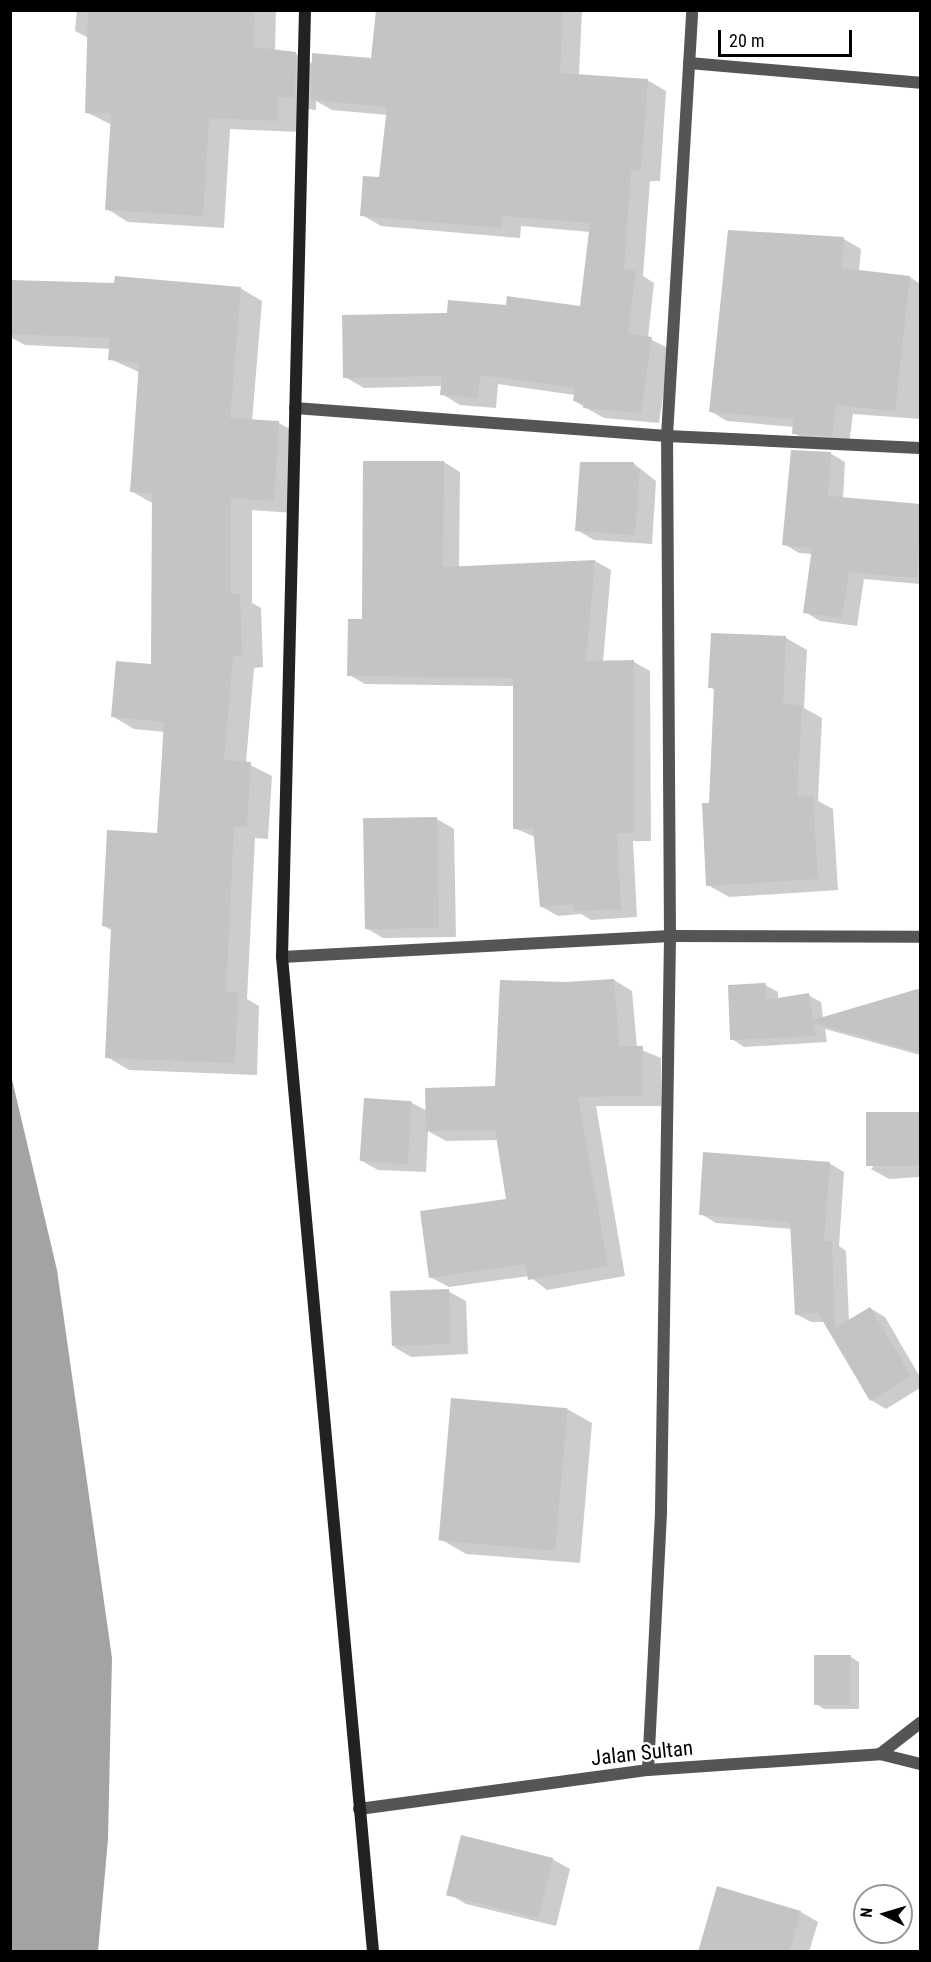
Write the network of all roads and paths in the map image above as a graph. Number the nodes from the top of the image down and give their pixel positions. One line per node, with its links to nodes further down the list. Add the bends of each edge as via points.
1 (305, 10): 5 (street)
2 (692, 10): 3 (street)
3 (689, 63): 4 (street); 6 (street)
4 (921, 83)
5 (295, 408): 6 (street); 10 (street)
6 (667, 436): 7 (street); 8 (street)
7 (921, 448)
8 (670, 936): 9 (street); 10 (street); 14 (street, via 661,1511)
9 (921, 937)
10 (282, 957): 15 (street)
11 (921, 1723): 12 (street)
12 (880, 1754): 13 (street, Jalan Sultan); 14 (street, Jalan Sultan)
13 (921, 1764)
14 (648, 1770): 15 (street, Jalan Sultan)
15 (359, 1809): 16 (street)
16 (373, 1952)

